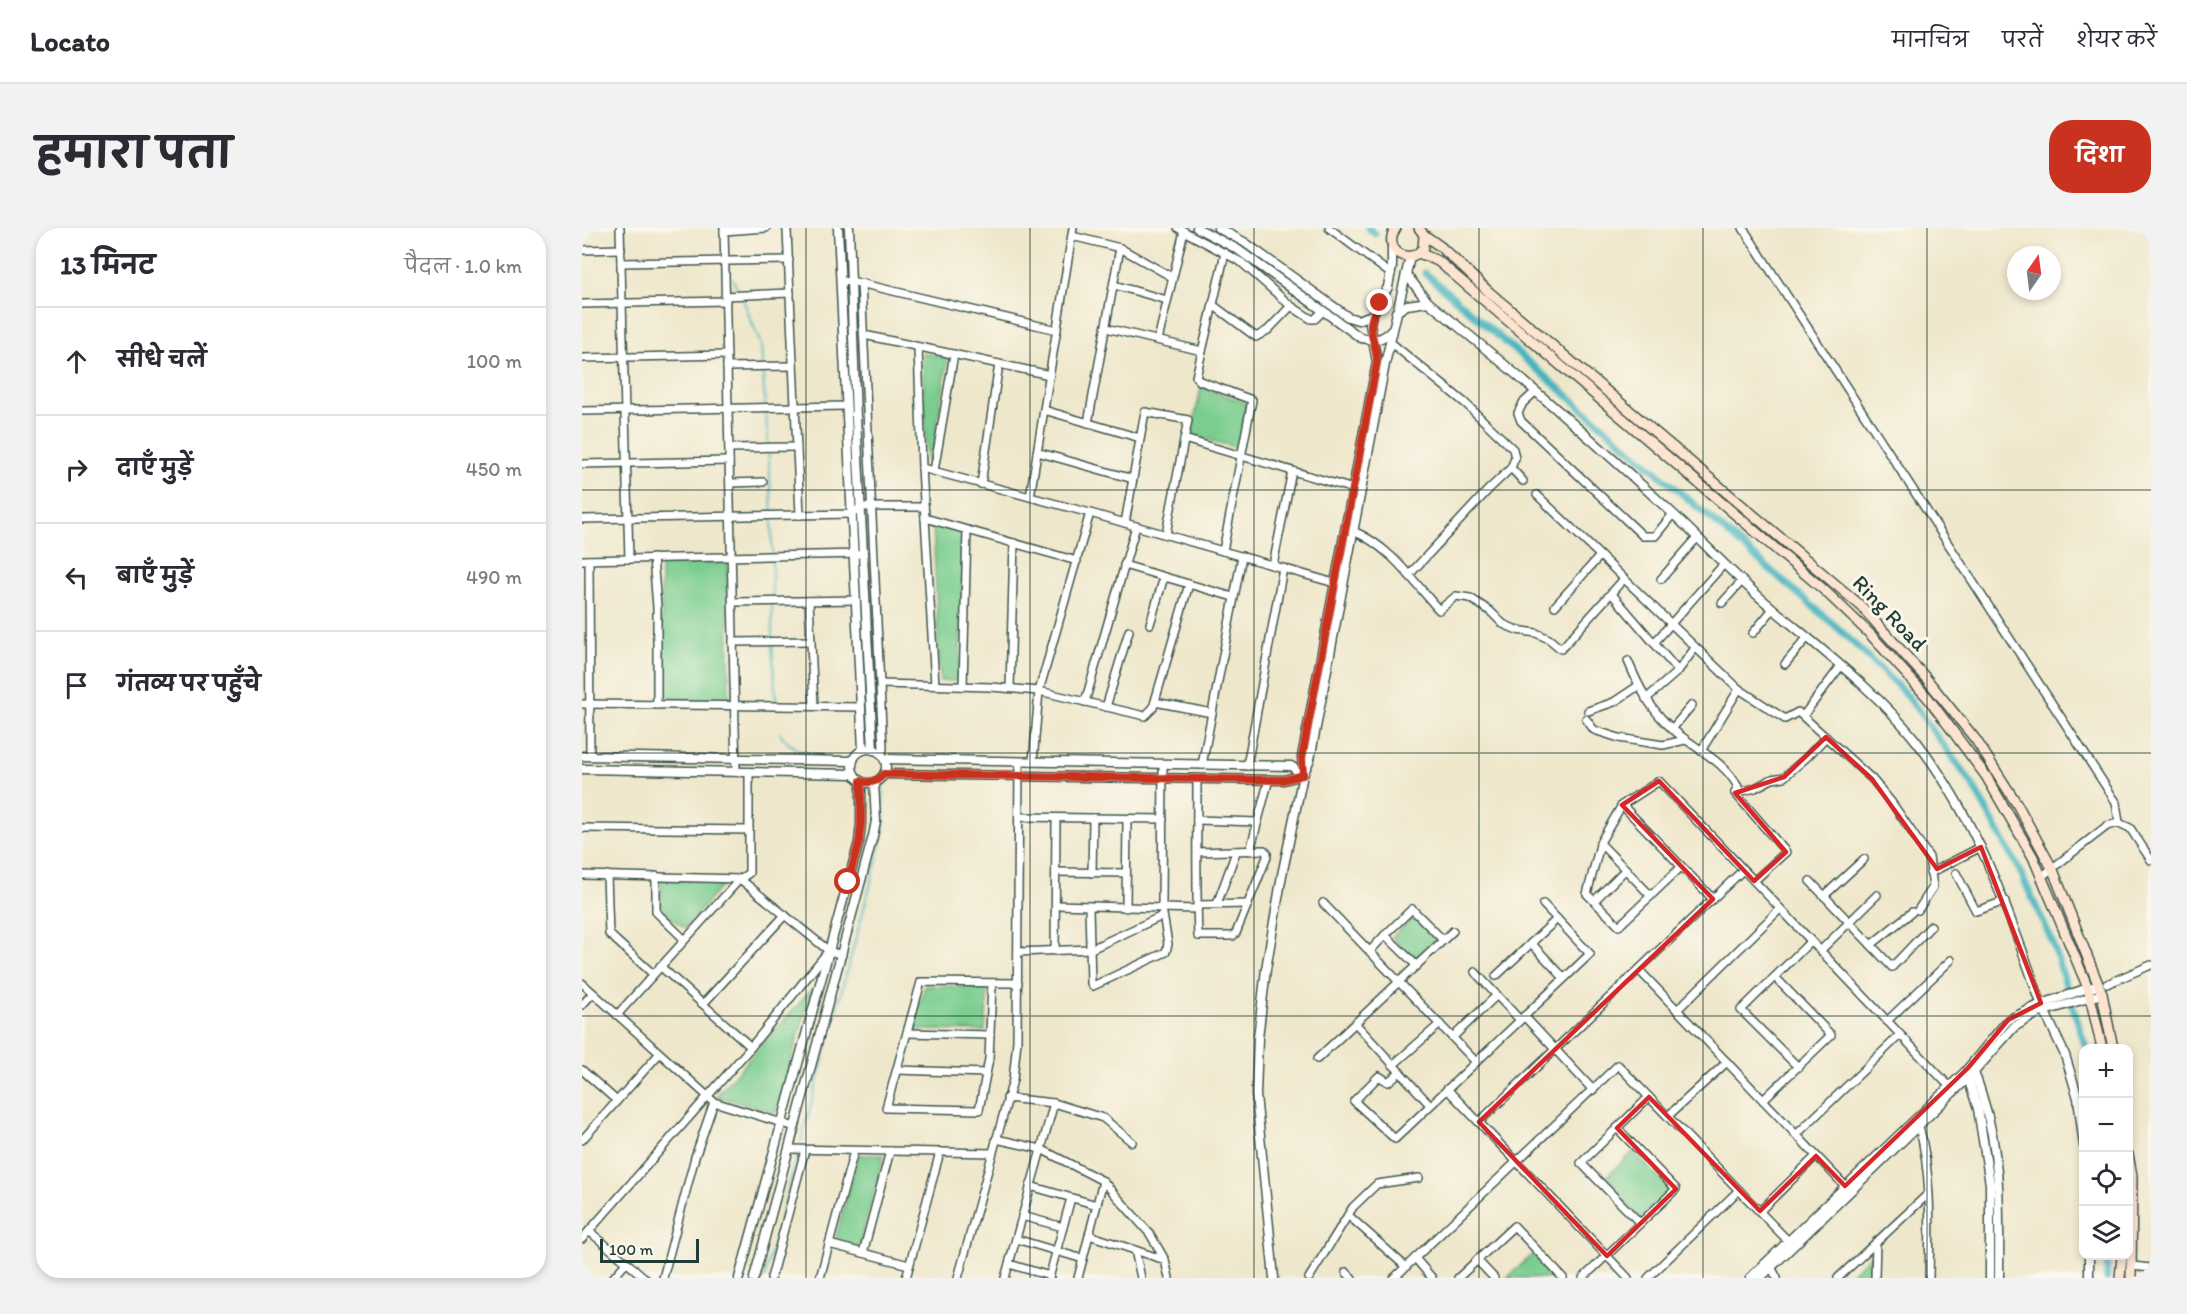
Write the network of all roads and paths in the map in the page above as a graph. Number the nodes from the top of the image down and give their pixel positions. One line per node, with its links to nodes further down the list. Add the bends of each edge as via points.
1 (620, 228): 18 (street)
2 (766, 228): 12 (street)
3 (786, 228): 22 (street)
4 (838, 228): 29 (street)
5 (849, 228): 28 (street)
6 (1197, 228): 40 (street, via 1237,249)
7 (1218, 228): 42 (street, via 1244,242 1348,317 1358,320)
8 (1329, 228): 25 (street)
9 (1388, 228): 16 (main road)
10 (1396, 228): 16 (main road)
11 (1743, 228): 204 (street, via 2116,802)
12 (724, 229): 23 (street)
13 (1181, 229): 20 (street); 27 (street)
14 (1421, 230): 21 (main road, via 1425,241); 217 (main road, Ring Road, via 1860,605 1976,740)
15 (1073, 232): 17 (street); 45 (street)
16 (1391, 242): 21 (main road, via 1401,255); 25 (street)
17 (1120, 248): 27 (street); 31 (street)
18 (621, 249): 19 (street); 24 (street)
19 (582, 250)
20 (1225, 253): 38 (street); 39 (street, via 1241,262)
21 (1415, 255): 26 (street); 226 (main road, via 1438,261 1824,590 1870,634 1928,698 1986,776)
22 (789, 260): 23 (street); 32 (street)
23 (725, 261): 24 (street); 33 (street)
24 (621, 263): 36 (street)
25 (1391, 274): 42 (street, via 1389,287)
26 (1406, 274): 35 (street); 41 (street)
27 (1172, 277): 34 (street)
28 (851, 280): 29 (street); 30 (street); 89 (street)
29 (841, 282): 61 (street)
30 (861, 284): 45 (street); 46 (street)
31 (1114, 285): 34 (street); 43 (street)
32 (790, 293): 33 (street); 57 (street)
33 (726, 298): 36 (street); 53 (street)
34 (1167, 300): 47 (street)
35 (1428, 302): 41 (street, via 1407,305); 60 (street)
36 (622, 303): 37 (street); 54 (street)
37 (582, 304)
38 (1213, 305): 39 (street, via 1256,337); 51 (street)
39 (1291, 306): 40 (street, via 1311,319)
40 (1322, 312): 48 (street, via 1360,338)
41 (1396, 312): 44 (street)
42 (1372, 315): 48 (street)
43 (1106, 328): 47 (street); 67 (street)
44 (1393, 328): 48 (street, via 1383,339); 49 (street)
45 (1057, 330): 59 (street)
46 (864, 335): 50 (street); 90 (street)
47 (1158, 340): 51 (street)
48 (1373, 340): 86 (street, via 1377,362)
49 (1390, 342): 78 (street, via 1465,403 1513,449); 86 (street)
50 (918, 347): 52 (street); 77 (street)
51 (1202, 351): 73 (street, via 1196,377 1200,381 1252,400)
52 (954, 354): 56 (street); 79 (street)
53 (727, 355): 54 (street); 58 (street)
54 (624, 357): 55 (street); 66 (street)
55 (582, 358)
56 (999, 364): 59 (street); 85 (street)
57 (793, 366): 58 (street); 62 (street)
58 (727, 367): 63 (street)
59 (1050, 375): 64 (street)
60 (1535, 392): 94 (street); 94 (street, via 1518,413 1521,421 1643,536 1655,536)
61 (846, 406): 62 (street); 93 (street)
62 (795, 407): 63 (street); 70 (street)
63 (728, 408): 66 (street); 71 (street)
64 (1044, 410): 67 (street); 72 (street)
65 (582, 411): 66 (street)
66 (625, 411): 76 (street)
67 (1088, 423): 68 (street)
68 (1140, 438): 69 (street, via 1145,412 1188,420); 81 (street)
69 (1184, 439): 73 (street); 104 (street)
70 (797, 447): 71 (street); 95 (street)
71 (729, 448): 74 (street)
72 (1037, 452): 81 (street); 88 (street)
73 (1242, 456): 80 (street); 107 (street)
74 (729, 461): 76 (street); 84 (street)
75 (582, 464): 76 (street)
76 (626, 464): 97 (street)
77 (922, 468): 79 (street); 91 (street)
78 (1511, 468): 82 (street); 120 (street)
79 (934, 471): 85 (street)
80 (1292, 471): 86 (street); 118 (street)
81 (1133, 478): 100 (street)
82 (1523, 481)
83 (763, 482): 84 (street)
84 (730, 483): 96 (street)
85 (981, 484): 88 (street)
86 (1357, 490): 103 (street); 126 (street)
87 (1537, 495): 111 (street)
88 (1030, 497): 92 (street)
89 (861, 507): 90 (street); 93 (street); 108 (street)
90 (873, 507): 91 (street); 149 (street)
91 (924, 507): 98 (street)
92 (1090, 513): 100 (street); 115 (street)
93 (852, 514): 95 (street); 108 (street)
94 (1673, 514): 105 (street)
95 (800, 515): 96 (street)
96 (731, 517): 97 (street); 110 (street)
97 (628, 518): 99 (street); 113 (street)
98 (925, 518): 102 (street); 150 (street)
99 (582, 519)
100 (1125, 523): 101 (street)
101 (1136, 526): 104 (street); 117 (street)
102 (967, 530): 106 (street); 151 (street)
103 (1353, 531): 120 (street, via 1370,538); 126 (street)
104 (1166, 534): 107 (street)
105 (1697, 538): 116 (street); 122 (street)
106 (1014, 543): 115 (street); 153 (street)
107 (1223, 551): 109 (street)
108 (858, 554): 110 (street); 129 (street); 173 (street)
109 (1242, 556): 118 (street); 128 (street)
110 (732, 557): 112 (street); 131 (street)
111 (1599, 557): 123 (street); 134 (street)
112 (653, 558): 113 (street); 161 (street)
113 (629, 559): 114 (street)
114 (586, 560): 132 (street)
115 (1077, 561): 155 (street)
116 (1724, 564): 124 (street); 137 (street)
117 (1124, 565): 121 (street); 157 (street)
118 (1273, 565): 119 (street)
119 (1283, 568): 126 (street); 183 (street)
120 (1409, 575): 127 (street, via 1439,610 1456,596 1470,598 1503,624 1536,633 1561,649)
121 (1164, 577): 125 (street); 136 (street)
122 (1661, 579)
123 (1623, 580): 127 (street); 137 (street)
124 (1742, 581): 133 (street); 135 (street)
125 (1189, 584): 128 (street); 158 (street)
126 (1339, 584): 188 (street, via 1302,757)
127 (1611, 593): 143 (street)
128 (1233, 597): 167 (street)
129 (855, 600): 130 (street); 165 (street)
130 (809, 601): 131 (street); 141 (street)
131 (733, 602): 142 (street)
132 (586, 603): 160 (street)
133 (1722, 603)
134 (1555, 606)
135 (1773, 609): 139 (street); 140 (street)
136 (1150, 624)
137 (1670, 624): 143 (street); 144 (street)
138 (1129, 631): 166 (street)
139 (1753, 633)
140 (1807, 638): 146 (street); 147 (street)
141 (811, 641): 142 (street); 164 (street)
142 (733, 642): 163 (street)
143 (1654, 643): 148 (street)
144 (1695, 648): 148 (street); 154 (street)
145 (1628, 661): 152 (street)
146 (1785, 664)
147 (1840, 667): 168 (street); 208 (street, via 1916,741 1962,809)
148 (1678, 671): 156 (street)
149 (881, 684): 150 (street); 176 (street)
150 (935, 685): 151 (street)
151 (963, 686): 153 (street)
152 (1638, 686): 156 (street); 171 (street, via 1587,715 1594,729 1619,738 1663,745)
153 (1010, 688): 155 (street)
154 (1739, 689): 168 (street, via 1785,719 1798,712); 174 (street)
155 (1039, 691): 157 (street); 180 (street)
156 (1646, 699): 169 (street)
157 (1085, 702): 166 (street)
158 (1155, 702): 166 (street, via 1145,716); 167 (street)
159 (582, 704): 160 (street)
160 (591, 704): 161 (street); 175 (street)
161 (657, 705): 163 (street)
162 (1692, 705): 169 (street)
163 (735, 706): 164 (street); 177 (street)
164 (814, 706): 165 (street)
165 (861, 707): 172 (street)
166 (1106, 707)
167 (1212, 713): 182 (street)
168 (1803, 716): 170 (street)
169 (1672, 729): 171 (street)
170 (1826, 737): 195 (street, via 1784,777); 221 (street, via 1892,803 1929,857)
171 (1685, 740): 174 (street)
172 (863, 750): 173 (street); 178 (street)
173 (873, 750): 176 (street)
174 (1701, 751): 195 (street, via 1731,774 1738,787)
175 (586, 756): 177 (street)
176 (883, 757): 179 (street); 187 (street)
177 (736, 759): 178 (street); 185 (street)
178 (853, 761): 190 (street, via 852,771)
179 (1019, 762): 180 (street); 189 (street)
180 (1033, 762): 181 (street)
181 (1163, 764): 182 (street); 191 (street)
182 (1202, 765): 183 (street)
183 (1247, 766): 188 (street, via 1291,766)
184 (582, 769): 185 (street)
185 (736, 772): 186 (street)
186 (749, 772): 190 (street); 206 (street)
187 (884, 774): 189 (street); 194 (street)
188 (1303, 775): 193 (street); 394 (street, via 1272,934 1258,1038 1256,1095)
189 (1019, 776): 191 (street); 197 (street)
190 (858, 777): 194 (street); 258 (street, via 859,842)
191 (1163, 778): 192 (street); 201 (street)
192 (1197, 778): 193 (street); 202 (street)
193 (1269, 780): 203 (street)
194 (874, 782): 263 (street, via 875,829)
195 (1735, 794): 228 (street, via 1786,852)
196 (1622, 805): 207 (street); 214 (street); 216 (street, via 1659,781)
197 (1019, 817): 198 (street); 262 (street)
198 (1056, 818): 199 (street); 218 (street)
199 (1093, 818): 200 (street); 219 (street)
200 (1127, 819): 201 (street); 220 (street)
201 (1162, 819): 245 (street)
202 (1197, 820): 203 (street); 210 (street)
203 (1257, 822): 209 (street)
204 (2119, 823): 213 (street, via 2130,828); 217 (street, via 2108,826)
205 (582, 828): 206 (street)
206 (749, 830): 227 (street, via 749,873)
207 (1600, 843): 215 (street); 234 (street, via 1587,894)
208 (1981, 847): 221 (street); 235 (street)
209 (1250, 851): 211 (street); 238 (street, via 1264,850 1267,857)
210 (1197, 852): 211 (street); 242 (street)
211 (1236, 852): 237 (street)
212 (1864, 859): 232 (street)
213 (2151, 860)
214 (1681, 867): 231 (street); 233 (street)
215 (1626, 870): 231 (street); 234 (street)
216 (1743, 870): 228 (street); 233 (street)
217 (2053, 870): 226 (street); 278 (main road, Ring Road)
218 (1056, 872): 219 (street); 240 (street)
219 (1092, 873): 220 (street)
220 (1126, 873): 243 (street)
221 (1930, 873): 256 (street, via 1933,887 1915,911)
222 (1956, 873): 235 (street, via 1976,911)
223 (582, 875): 224 (street)
224 (606, 875): 225 (street); 270 (street, via 609,934)
225 (656, 876): 227 (street); 252 (street, via 656,912)
226 (2041, 877): 280 (main road)
227 (740, 879): 246 (street); 252 (street)
228 (1754, 880): 244 (street)
229 (1810, 881): 232 (street)
230 (1877, 895): 248 (street)
231 (1651, 896): 234 (street, via 1619,926)
232 (1824, 896): 248 (street)
233 (1713, 899): 268 (street)
234 (1594, 901)
235 (2005, 901): 284 (street)
236 (1323, 903): 260 (street)
237 (1217, 904): 238 (street); 242 (street)
238 (1248, 904): 242 (street, via 1236,933 1229,937 1198,936)
239 (1543, 904): 247 (street)
240 (1056, 905): 241 (street); 259 (street)
241 (1089, 907): 243 (street); 257 (street)
242 (1197, 907): 245 (street)
243 (1126, 908): 245 (street)
244 (1780, 909): 254 (street); 285 (street)
245 (1162, 912): 257 (street); 257 (street, via 1166,952 1093,986)
246 (785, 915): 258 (street); 282 (street)
247 (1557, 919): 255 (street); 273 (street, via 1590,954)
248 (1850, 922): 256 (street); 261 (street)
249 (1931, 926): 256 (street, via 1892,967)
250 (1453, 931): 253 (street)
251 (1385, 935): 253 (street, via 1412,909); 260 (street); 267 (street)
252 (684, 939): 266 (street)
253 (1443, 940): 267 (street)
254 (1811, 941): 261 (street); 272 (street)
255 (1531, 943): 271 (street); 273 (street)
256 (1871, 945)
257 (1091, 950): 259 (street)
258 (829, 951): 263 (street); 297 (street); 324 (street)
259 (1055, 951): 262 (street)
260 (1370, 951): 274 (street)
261 (1820, 951): 288 (street)
262 (1018, 952): 277 (street)
263 (842, 955): 326 (street)
264 (1951, 960): 288 (street)
265 (2151, 965): 278 (street)
266 (660, 966): 270 (street); 282 (street)
267 (1417, 966): 274 (street)
268 (1639, 970): 285 (street); 298 (street)
269 (1475, 972): 281 (street)
270 (653, 974): 286 (street)
271 (1496, 976)
272 (1775, 977): 304 (street, via 1742,1010); 304 (street, via 1831,1035)
273 (1564, 978): 287 (street)
274 (1400, 982): 289 (street); 290 (street)
275 (582, 983): 279 (street)
276 (992, 983): 277 (street); 291 (street, via 921,982); 292 (street)
277 (1018, 983): 315 (street, via 1017,1041)
278 (2102, 988): 280 (street); 296 (main road, Ring Road)
279 (593, 993): 283 (street); 286 (street)
280 (2084, 994): 284 (street); 295 (main road)
281 (1497, 995): 287 (street); 294 (street)
282 (703, 1004): 297 (street)
283 (582, 1005)
284 (2043, 1007): 308 (street, via 2008,1020); 321 (street, via 2065,1055)
285 (1677, 1010): 302 (street)
286 (617, 1015): 299 (street)
287 (1522, 1018): 298 (street); 301 (street)
288 (1887, 1021): 293 (street)
289 (1356, 1023): 300 (street); 303 (street)
290 (1440, 1024): 294 (street); 303 (street)
291 (907, 1033): 292 (street); 306 (street)
292 (990, 1035): 309 (street)
293 (1900, 1035): 311 (street); 328 (street)
294 (1453, 1037): 301 (street)
295 (2101, 1044)
296 (2112, 1044)
297 (752, 1047): 313 (street)
298 (1555, 1049): 312 (street); 323 (street)
299 (659, 1054): 313 (street); 316 (street)
300 (1317, 1059)
301 (1476, 1062): 310 (street)
302 (1727, 1062): 317 (street); 322 (street)
303 (1393, 1065): 307 (street)
304 (1798, 1067): 317 (street)
305 (582, 1070): 316 (street)
306 (897, 1070): 309 (street); 309 (street, via 886,1108 979,1110)
307 (1400, 1072): 320 (street); 320 (street, via 1388,1082 1379,1076 1354,1101 1395,1139)
308 (1969, 1072): 311 (street); 378 (street, via 1992,1131)
309 (986, 1073)
310 (1448, 1089): 320 (street); 323 (street)
311 (1952, 1089): 325 (street); 344 (street)
312 (1593, 1090): 314 (street, via 1618,1065); 340 (street)
313 (707, 1096): 318 (street); 355 (street)
314 (1649, 1097): 322 (street); 327 (street)
315 (1007, 1098): 319 (street); 329 (street)
316 (617, 1101): 330 (street)
317 (1763, 1101): 328 (street)
318 (714, 1102): 324 (street); 383 (street)
319 (1054, 1103): 331 (street, via 1103,1118); 333 (street)
320 (1430, 1105)
321 (2079, 1106)
322 (1668, 1116): 345 (street)
323 (1479, 1122): 340 (street)
324 (780, 1123): 326 (street); 384 (street)
325 (1918, 1126): 344 (street); 346 (street, via 1925,1151)
326 (795, 1127): 332 (street)
327 (1617, 1128): 353 (street, via 1581,1163); 353 (street, via 1676,1189)
328 (1796, 1135): 339 (street)
329 (996, 1138): 333 (street); 338 (street)
330 (582, 1140)
331 (1132, 1142)
332 (789, 1149): 334 (street); 385 (street)
333 (1041, 1149): 342 (street); 343 (street)
334 (805, 1150): 335 (street); 386 (street)
335 (854, 1151): 336 (street); 361 (street)
336 (890, 1151): 337 (street); 364 (street)
337 (940, 1152): 338 (street); 374 (street)
338 (993, 1153): 389 (street)
339 (1816, 1156): 344 (street); 350 (street)
340 (1517, 1162): 365 (street); 366 (street)
341 (1419, 1178): 351 (street, via 1377,1184)
342 (1103, 1181): 348 (street); 368 (street, via 1150,1234)
343 (1030, 1186): 347 (street); 352 (street)
344 (1847, 1189): 360 (street)
345 (1739, 1190): 350 (street); 403 (street)
346 (1928, 1194): 359 (street); 409 (street)
347 (1071, 1198): 348 (street); 354 (street)
348 (1097, 1205): 356 (street)
349 (2132, 1206): 375 (main road)
350 (1760, 1211): 360 (street)
351 (1348, 1215): 376 (street); 395 (street)
352 (1022, 1216): 354 (street); 358 (street)
353 (1640, 1223): 365 (street)
354 (1063, 1227): 363 (street)
355 (589, 1231): 357 (street); 372 (street)
356 (1089, 1235): 362 (street); 367 (street)
357 (582, 1239)
358 (1016, 1239): 363 (street); 373 (street)
359 (1876, 1242): 407 (street); 408 (street)
360 (1791, 1243): 377 (street); 404 (street)
361 (829, 1244): 364 (street); 387 (street)
362 (1135, 1250): 368 (street); 392 (street)
363 (1056, 1251): 367 (street); 380 (street)
364 (863, 1253): 374 (street)
365 (1606, 1256): 401 (street); 402 (street)
366 (1416, 1258): 376 (street); 397 (street)
367 (1083, 1259): 391 (street)
368 (1165, 1260): 393 (street)
369 (1477, 1260): 398 (street); 399 (street); 400 (street, via 1514,1226)
370 (2089, 1260): 412 (street)
371 (2122, 1260): 413 (main road)
372 (626, 1263): 381 (street); 382 (street)
373 (1009, 1264): 380 (street); 390 (street)
374 (909, 1265): 388 (street)
375 (2132, 1266): 379 (street); 414 (main road)
376 (1406, 1267): 396 (street)
377 (1771, 1267): 405 (street); 406 (street)
378 (1995, 1267): 410 (street); 411 (street)
379 (2151, 1268)
380 (1050, 1277)
381 (613, 1278)
382 (645, 1278)
383 (663, 1278)
384 (738, 1278)
385 (754, 1278)
386 (771, 1278)
387 (820, 1278)
388 (906, 1278)
389 (958, 1278)
390 (1005, 1278)
391 (1077, 1278)
392 (1141, 1278)
393 (1169, 1278)
394 (1274, 1278)
395 (1309, 1278)
396 (1394, 1278)
397 (1432, 1278)
398 (1458, 1278)
399 (1494, 1278)
400 (1563, 1278)
401 (1583, 1278)
402 (1628, 1278)
403 (1648, 1278)
404 (1750, 1278)
405 (1760, 1278)
406 (1777, 1278)
407 (1838, 1278)
408 (1875, 1278)
409 (1929, 1278)
410 (1990, 1278)
411 (1999, 1278)
412 (2089, 1278)
413 (2120, 1278)
414 (2132, 1278)

